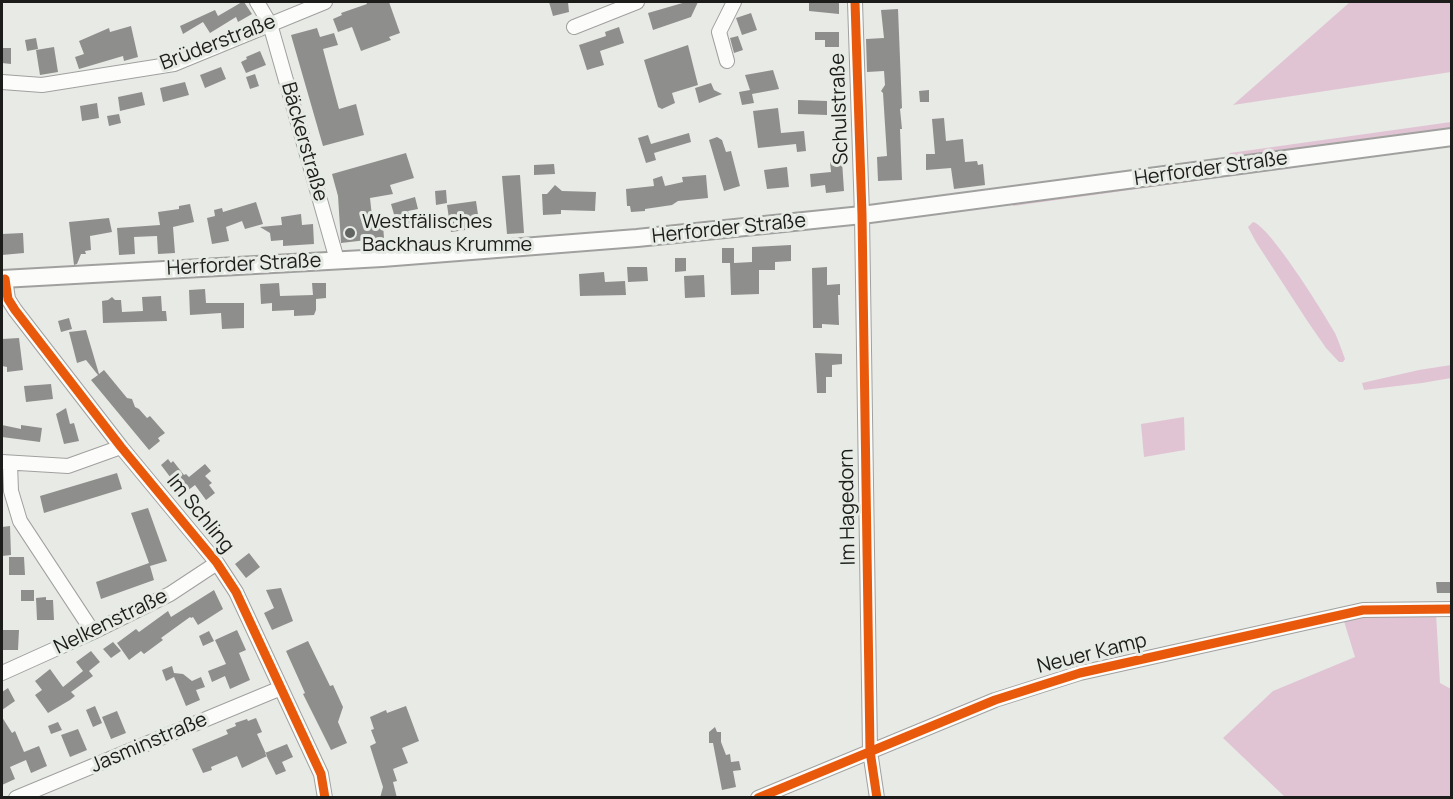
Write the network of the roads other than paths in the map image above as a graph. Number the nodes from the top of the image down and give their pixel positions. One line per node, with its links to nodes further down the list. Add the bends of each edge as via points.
1 (257, 2): 7 (street)
2 (264, 2): 7 (street)
3 (325, 2): 7 (street, Brüderstraße)
4 (637, 2): 8 (street)
5 (734, 2): 9 (street, via 719,32)
6 (855, 2): 12 (street, Schulstraße)
7 (273, 23): 10 (street, Brüderstraße, via 174,64 42,85); 13 (street, Bäckerstraße)
8 (574, 27)
9 (727, 61)
10 (2, 81)
11 (1452, 137): 12 (main road, Herforder Straße)
12 (862, 215): 13 (main road, Herforder Straße, via 637,238); 22 (street, Im Hagedorn)
13 (337, 260): 14 (main road, Herforder Straße)
14 (3, 279): 15 (street, Im Schling, via 15,310)
15 (121, 447): 16 (street, via 68,466); 17 (street, Im Schling)
16 (6, 463): 19 (street, via 20,521)
17 (217, 563): 19 (street, Nelkenstraße, via 170,594); 21 (street, Im Schling, via 236,592)
18 (1452, 609): 22 (street, Neuer Kamp, via 1363,610 1080,673 995,700)
19 (93, 632): 20 (street, Nelkenstraße)
20 (2, 673)
21 (281, 688): 23 (street, Jasminstraße); 24 (street, Im Schling, via 321,774)
22 (870, 751): 25 (street, Neuer Kamp); 26 (street, Im Hagedorn)
23 (16, 798)
24 (325, 798)
25 (758, 798)
26 (878, 798)

